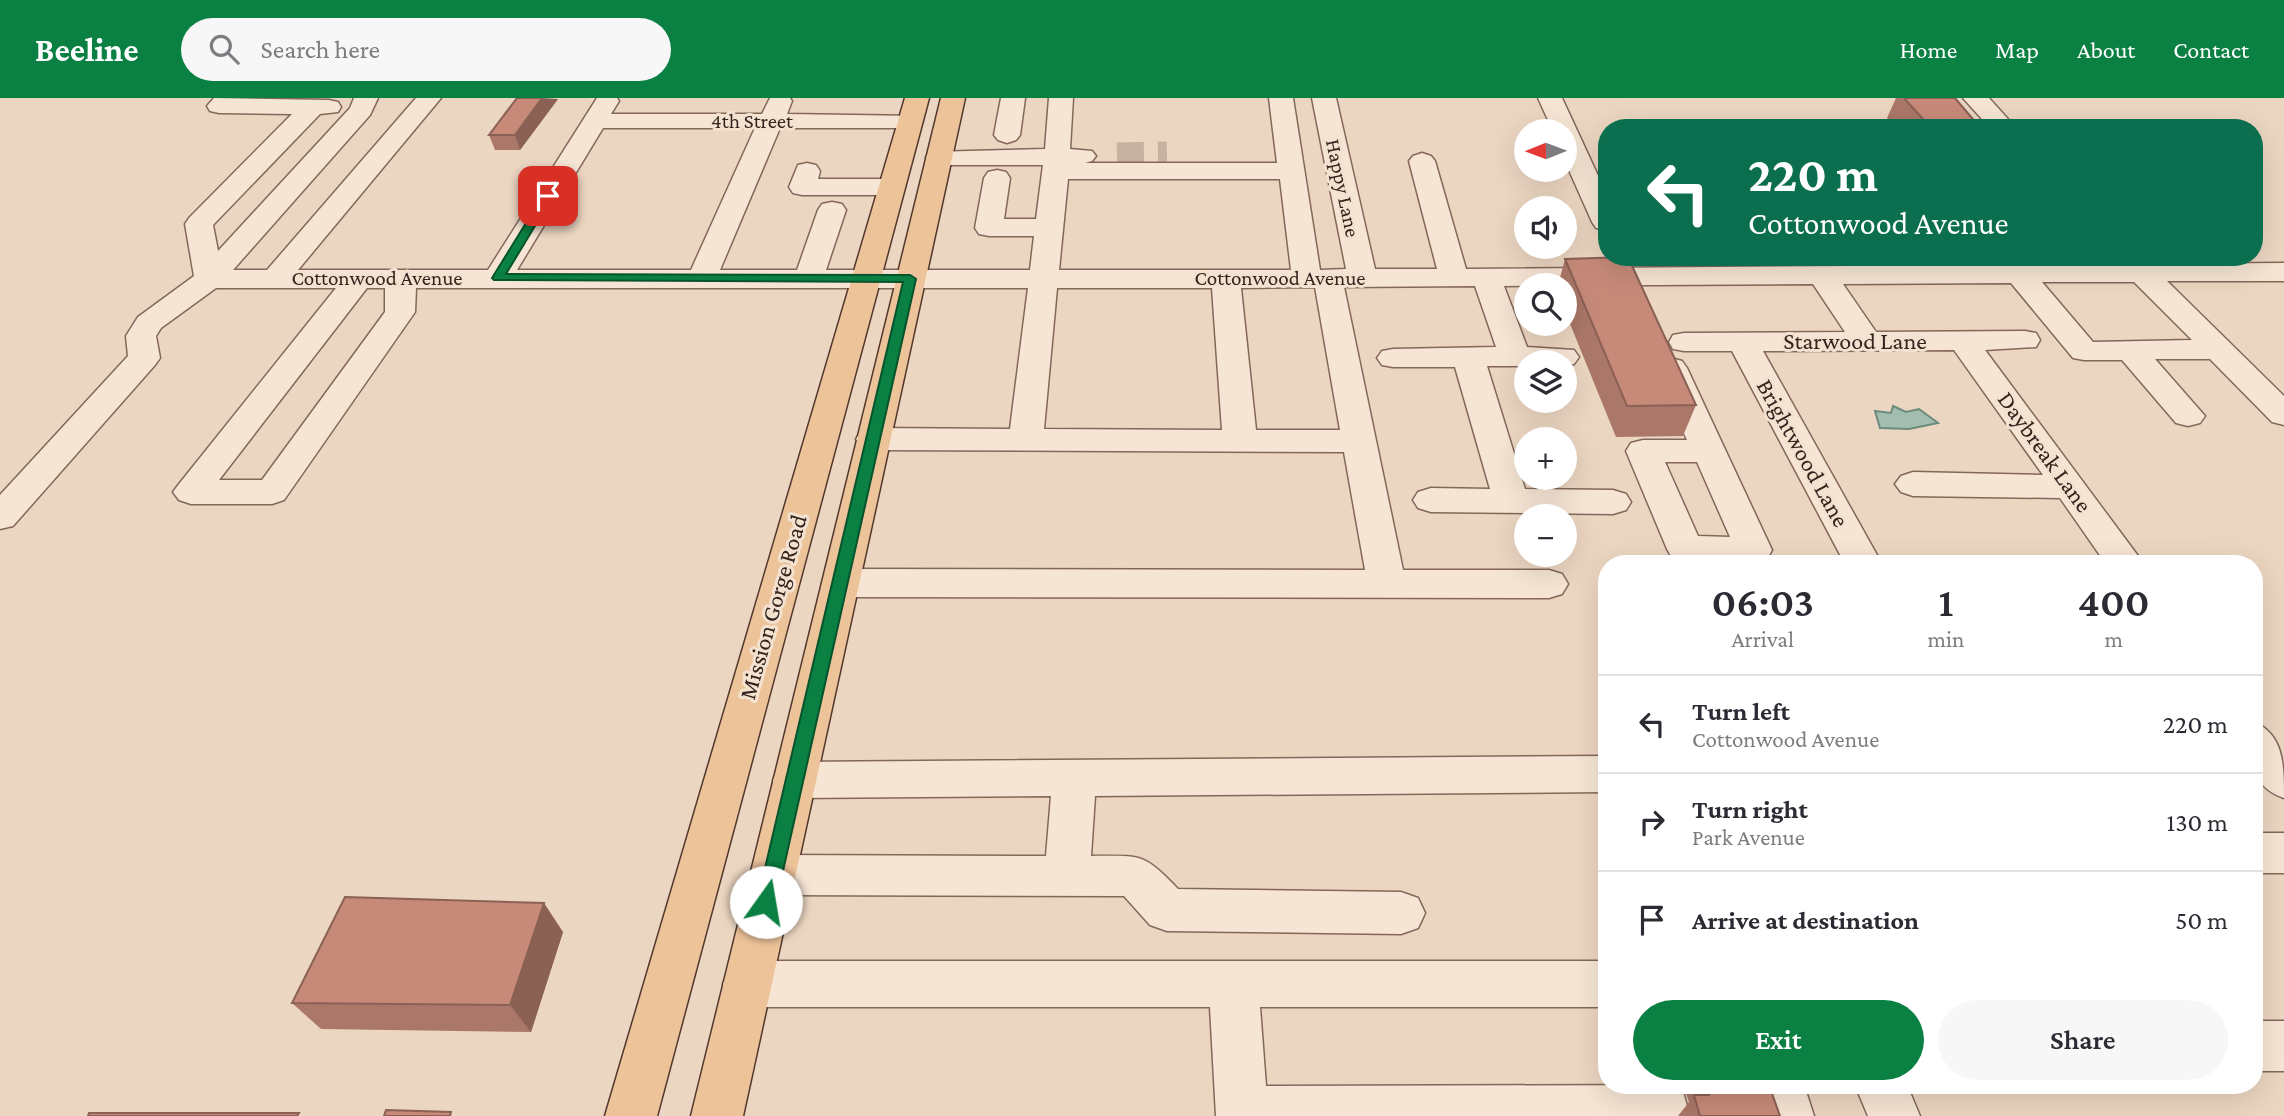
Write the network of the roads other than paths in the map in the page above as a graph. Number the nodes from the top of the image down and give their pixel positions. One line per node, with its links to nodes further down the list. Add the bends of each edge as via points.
1 (228, 98): 13 (street, via 219,106)
2 (429, 98): 49 (street)
3 (608, 98): 17 (street)
4 (820, 98): 18 (street)
5 (953, 98): 22 (main road)
6 (1013, 98): 19 (street)
7 (1061, 98): 24 (street)
8 (1281, 98): 27 (street)
9 (1324, 98): 42 (street, Happy Lane)
10 (1550, 98): 30 (street)
11 (1975, 98): 16 (street)
12 (364, 102): 13 (street); 48 (street)
13 (313, 107): 48 (street, via 199,224)
14 (913, 109): 18 (street, 4th Street); 29 (main road, Mission Gorge Road)
15 (777, 110): 17 (street, 4th Street); 18 (street, 4th Street); 45 (street)
16 (1995, 119)
17 (594, 121): 44 (street)
18 (811, 121)
19 (1007, 135)
20 (1167, 155): 26 (street, via 1202,155)
21 (1117, 156): 24 (street)
22 (939, 157): 24 (street); 53 (main road)
23 (1422, 161): 40 (street)
24 (1056, 164): 26 (street); 33 (street)
25 (807, 171): 29 (street, via 802,187)
26 (1203, 171): 27 (street)
27 (1290, 171): 46 (street)
28 (997, 178): 33 (street, via 989,228)
29 (890, 198): 32 (street); 52 (main road, Mission Gorge Road)
30 (1598, 204)
31 (786, 210): 32 (street)
32 (832, 210): 51 (street)
33 (1049, 227): 54 (street)
34 (2093, 266): 37 (street, Cottonwood Avenue)
35 (2135, 266): 60 (street)
36 (2155, 266): 38 (street, Cottonwood Avenue)
37 (2011, 268): 39 (street, Cottonwood Avenue); 61 (street, via 2084,351)
38 (2284, 272)
39 (1822, 275): 47 (street, Cottonwood Avenue); 57 (street)
40 (1454, 276): 41 (street, Cottonwood Avenue); 42 (street, Cottonwood Avenue)
41 (1486, 276): 47 (street, Cottonwood Avenue); 62 (street)
42 (1362, 277): 46 (street, Cottonwood Avenue)
43 (359, 278): 49 (street, Cottonwood Avenue); 50 (street, Cottonwood Avenue); 66 (street)
44 (498, 278): 45 (street, Cottonwood Avenue); 50 (street, Cottonwood Avenue)
45 (702, 278): 51 (street, Cottonwood Avenue)
46 (1317, 278): 55 (street, Cottonwood Avenue); 73 (street)
47 (1632, 278)
48 (209, 279): 49 (street, Cottonwood Avenue); 80 (street, via 149,323 141,336 144,358)
49 (275, 279)
50 (408, 279): 67 (street, via 400,288 400,312)
51 (808, 279): 52 (street, Cottonwood Avenue)
52 (867, 279): 53 (street, Cottonwood Avenue); 104 (main road, Mission Gorge Road)
53 (910, 279): 54 (street, Cottonwood Avenue); 70 (main road)
54 (1042, 279): 55 (street, Cottonwood Avenue); 71 (street)
55 (1226, 279): 72 (street)
56 (2025, 340): 58 (street, Starwood Lane)
57 (1867, 341): 58 (street, Starwood Lane); 59 (street, Starwood Lane)
58 (1963, 341): 76 (street, Daybreak Lane)
59 (1743, 342): 74 (street, Starwood Lane, via 1671,340); 81 (street, Brightwood Lane)
60 (2221, 349): 61 (street); 69 (street)
61 (2130, 350): 68 (street)
62 (1514, 353)
63 (1514, 356): 65 (street)
64 (1393, 358): 65 (street)
65 (1469, 359): 78 (street)
66 (251, 415): 67 (street); 67 (street, via 191,492 272,492)
67 (327, 415)
68 (2188, 415)
69 (2284, 415)
70 (873, 439): 71 (street); 83 (main road)
71 (1026, 439): 72 (street)
72 (1240, 441): 73 (street)
73 (1360, 441): 85 (street)
74 (1708, 451)
75 (1913, 484): 76 (street)
76 (2070, 486): 82 (street, Daybreak Lane)
77 (1431, 500): 78 (street)
78 (1511, 501): 79 (street)
79 (1612, 502)
80 (0, 517)
81 (1859, 555)
82 (2120, 555)
83 (841, 583): 85 (street); 89 (main road)
84 (1549, 584): 85 (street)
85 (1387, 585)
86 (2263, 751): 90 (street)
87 (1598, 774): 88 (street)
88 (1074, 778): 89 (street); 94 (street)
89 (795, 780): 93 (main road)
90 (2284, 780)
91 (2263, 853): 92 (street)
92 (2284, 853)
93 (773, 875): 94 (street); 96 (main road)
94 (1067, 876): 95 (street, via 1135,876 1167,910)
95 (1401, 913)
96 (747, 984): 98 (street); 105 (main road)
97 (1598, 984): 98 (street)
98 (1234, 985): 103 (street, via 1241,1112)
99 (2263, 1046): 100 (street)
100 (2284, 1046)
101 (1781, 1094): 106 (street)
102 (1885, 1094): 107 (street)
103 (1660, 1105)
104 (631, 1116)
105 (717, 1116)
106 (1788, 1116)
107 (1894, 1116)

